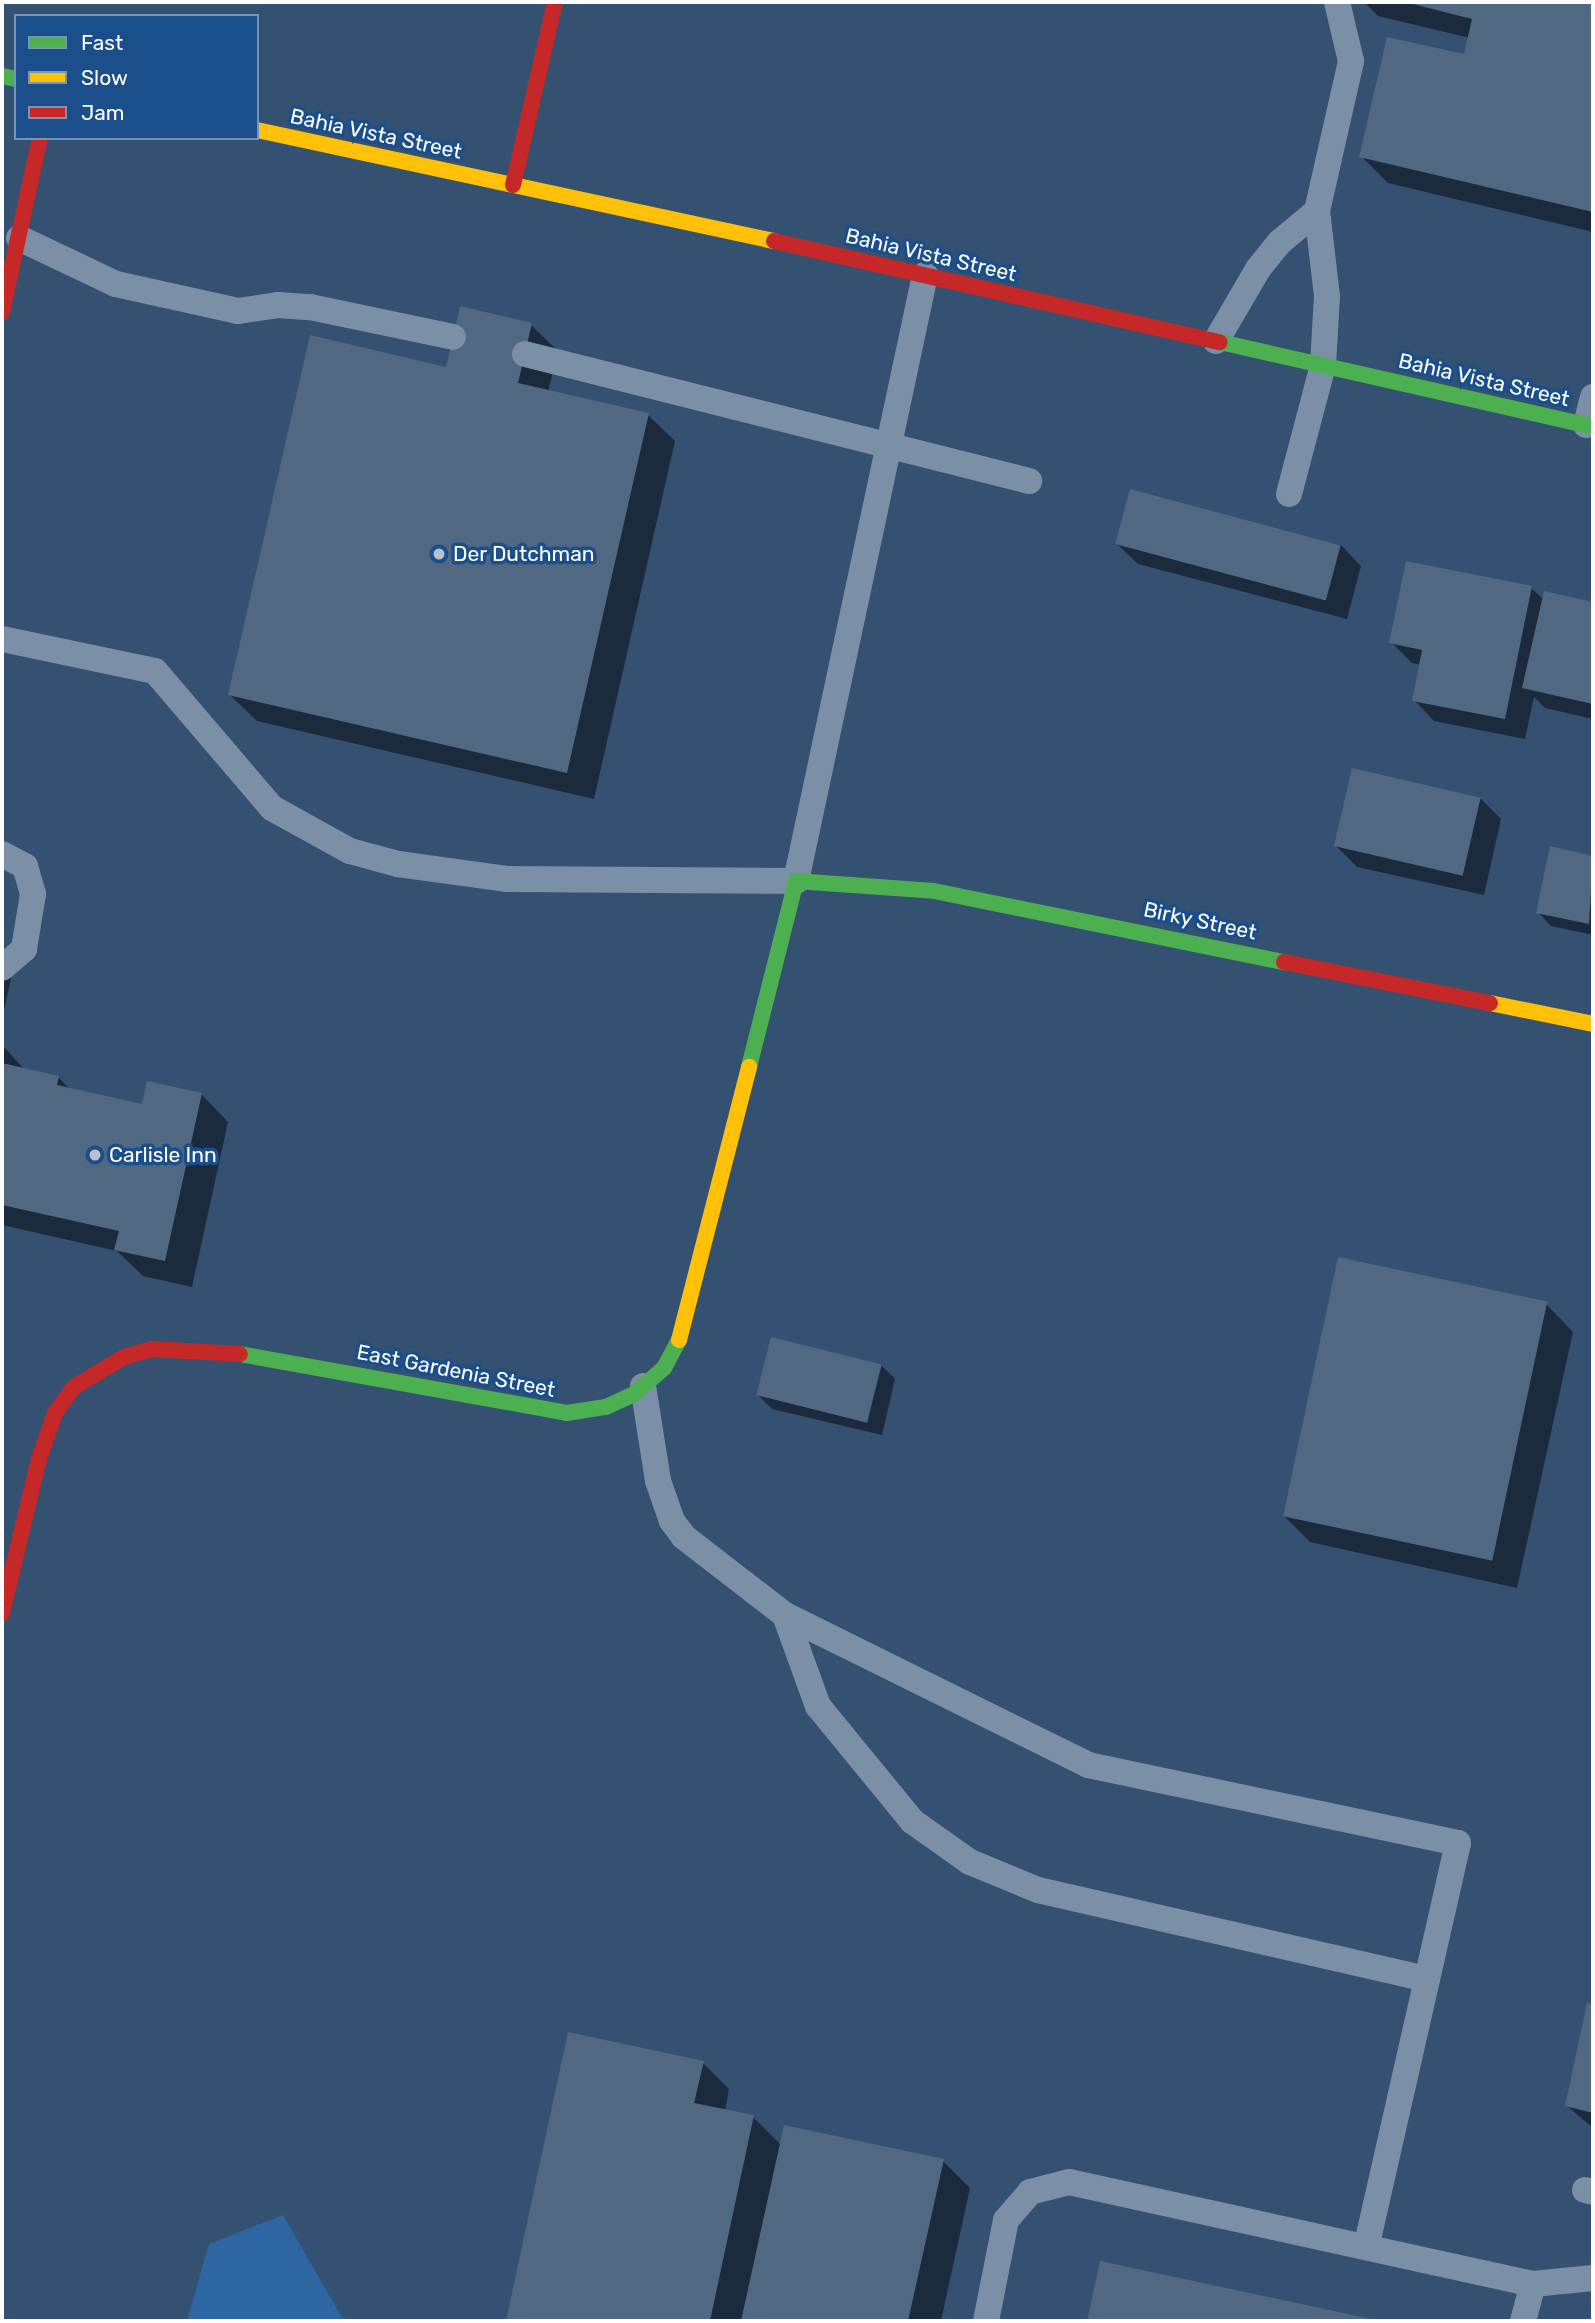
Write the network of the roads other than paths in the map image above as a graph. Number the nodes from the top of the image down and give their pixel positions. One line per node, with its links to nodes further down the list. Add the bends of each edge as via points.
1 (555, 2): 5 (street)
2 (1338, 2): 6 (lane, via 1351,61)
3 (259, 130): 5 (street, Bahia Vista Street)
4 (40, 140): 7 (street)
5 (513, 185): 8 (street, Bahia Vista Street)
6 (1317, 211): 11 (lane, via 1258,269); 13 (lane, via 1327,296)
7 (19, 238): 9 (street); 10 (lane, via 116,284 238,311 278,305 310,307)
8 (925, 275): 11 (street, Bahia Vista Street); 16 (lane)
9 (2, 312)
10 (453, 337)
11 (1216, 341): 13 (street, Bahia Vista Street)
12 (525, 354): 16 (lane, via 684,391)
13 (1323, 365): 15 (street, Bahia Vista Street); 18 (lane)
14 (1593, 397): 15 (lane)
15 (1590, 426)
16 (890, 449): 17 (lane); 21 (lane)
17 (1029, 481)
18 (1289, 494)
19 (2, 639): 21 (lane, via 155,671 266,802 309,832 350,852 398,864 508,879)
20 (2, 854): 22 (lane, via 26,866 33,894 24,949)
21 (796, 881): 23 (street, Birky Street, via 934,891); 24 (street, East Gardenia Street, via 683,1333 664,1368)
22 (2, 968)
23 (1593, 1024)
24 (643, 1386): 25 (street, East Gardenia Street, via 606,1407 567,1413 224,1351 152,1349 105,1366 74,1387 55,1413 39,1459); 26 (lane, via 658,1482 672,1521 684,1537)
25 (2, 1613)
26 (785, 1615): 27 (lane, via 818,1706 912,1821 970,1863 1038,1891); 27 (lane, via 1088,1765 1458,1843)
27 (1426, 1979): 28 (lane)
28 (1367, 2245): 30 (lane); 31 (lane, via 1069,2182 1048,2185 1030,2192 1006,2220)
29 (1593, 2278): 30 (lane)
30 (1533, 2284): 32 (lane)
31 (986, 2321)
32 (1523, 2321)

